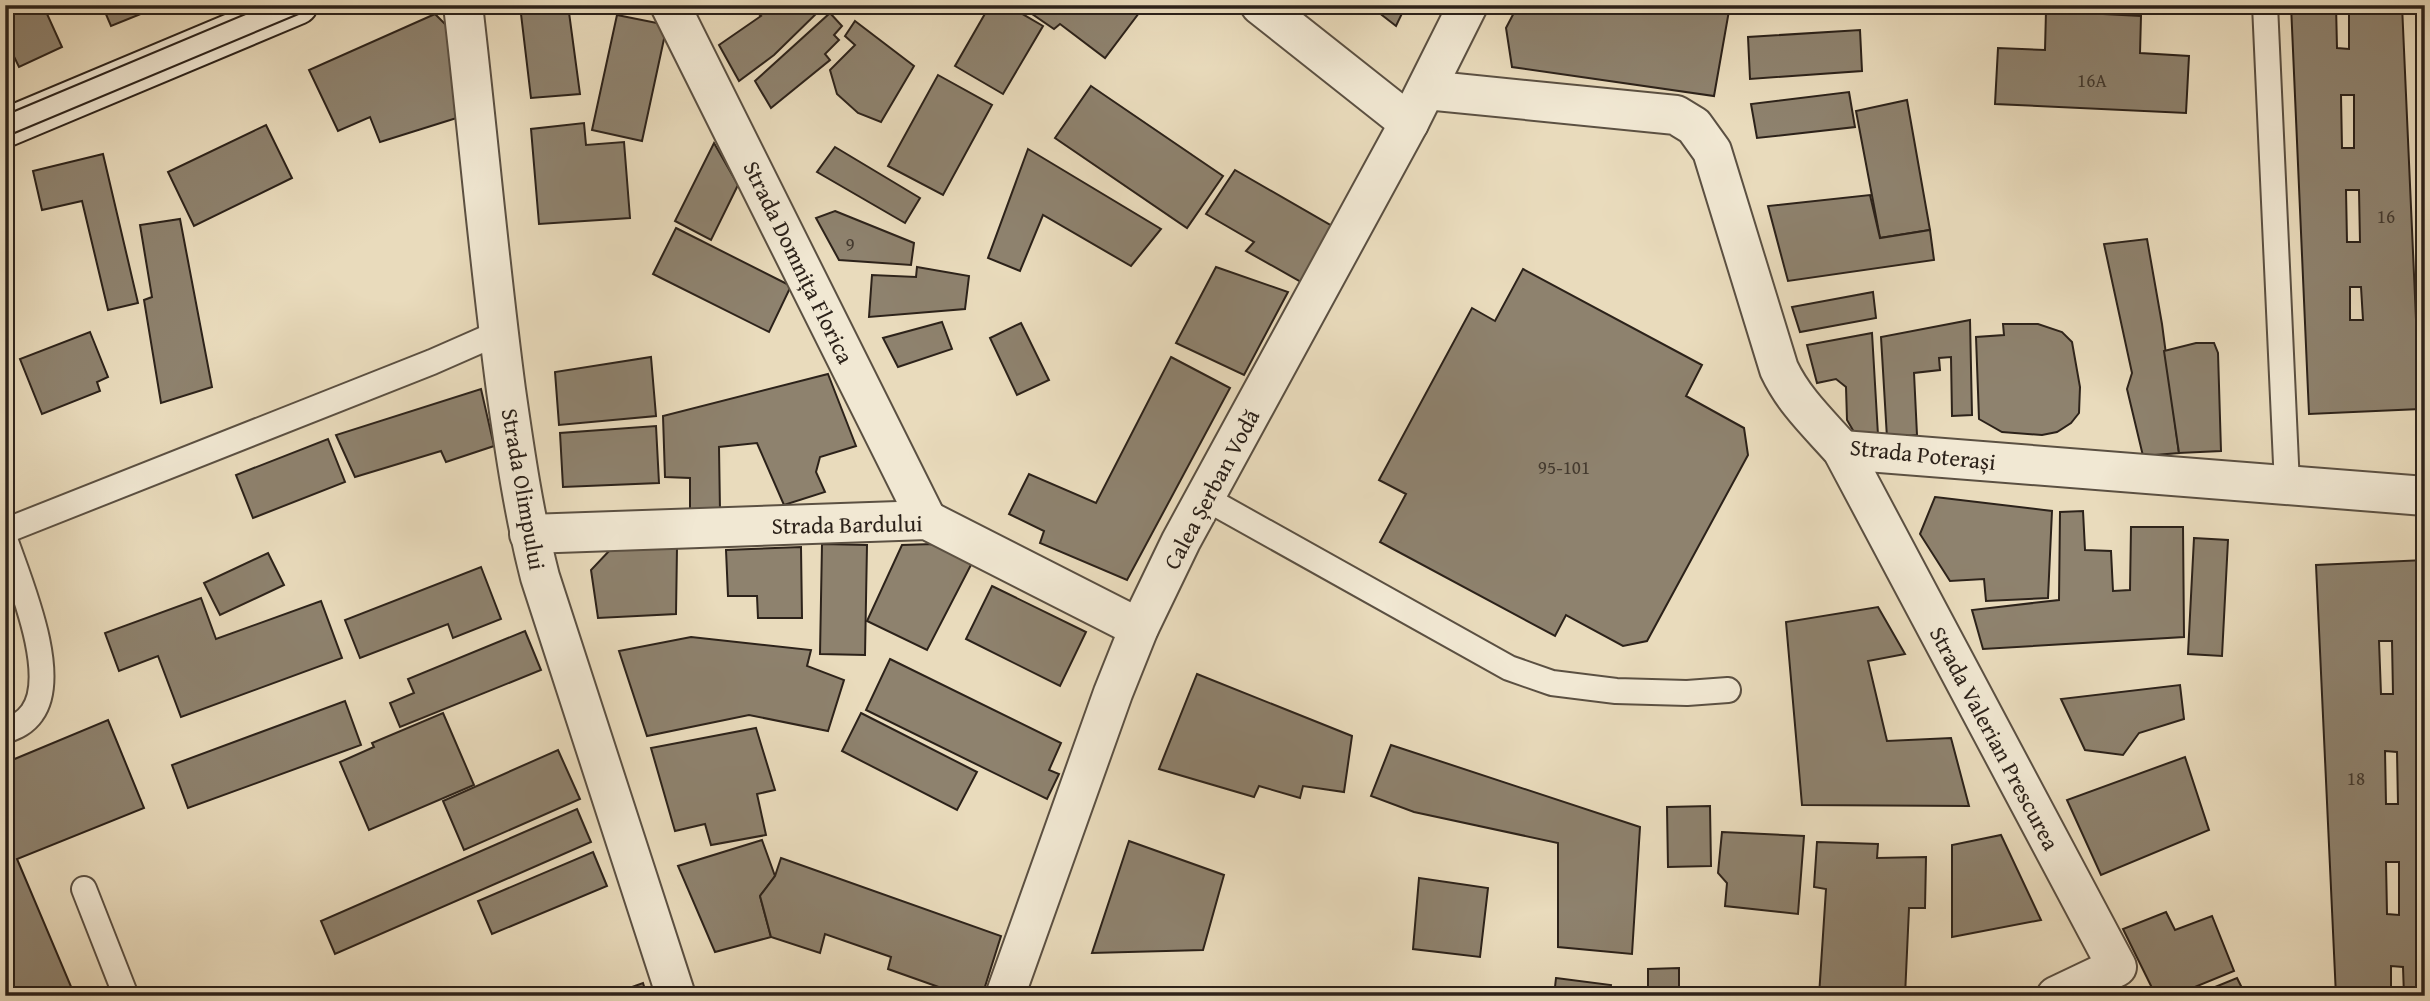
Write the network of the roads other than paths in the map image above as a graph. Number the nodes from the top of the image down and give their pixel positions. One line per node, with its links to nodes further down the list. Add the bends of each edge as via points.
1 (298, 5): 8 (street)
2 (463, 5): 9 (street, Strada Olimpului)
3 (670, 5): 14 (street, Strada Domnița Florica)
4 (1260, 5): 7 (street)
5 (1468, 5): 7 (street, Calea Șerban Vodă)
6 (2264, 5): 11 (lane)
7 (1417, 107): 10 (street, Strada Poterași, via 1676,115 1694,126 1712,151 1779,369 1800,404); 13 (street, Calea Șerban Vodă)
8 (5, 128)
9 (498, 333): 15 (lane); 16 (street, Strada Olimpului)
10 (1842, 450): 11 (street, Strada Poterași); 22 (street, Strada Valerian Prescurea)
11 (2287, 485): 12 (street, Strada Poterași)
12 (2425, 496)
13 (1205, 498): 18 (street, Calea Șerban Vodă); 19 (lane, via 1509,668 1552,683 1616,691)
14 (927, 520): 16 (street, Strada Bardului); 18 (street, Strada Bardului)
15 (5, 530)
16 (529, 534): 24 (street, Strada Olimpului)
17 (5, 539): 20 (lane, via 38,638 41,662 33,712 21,725)
18 (1139, 628): 25 (street, Calea Șerban Vodă)
19 (1728, 690)
20 (5, 731)
21 (84, 889): 23 (lane)
22 (2124, 981): 26 (street, Strada Valerian Prescurea)
23 (126, 996)
24 (676, 996)
25 (1005, 996)
26 (2056, 996)

